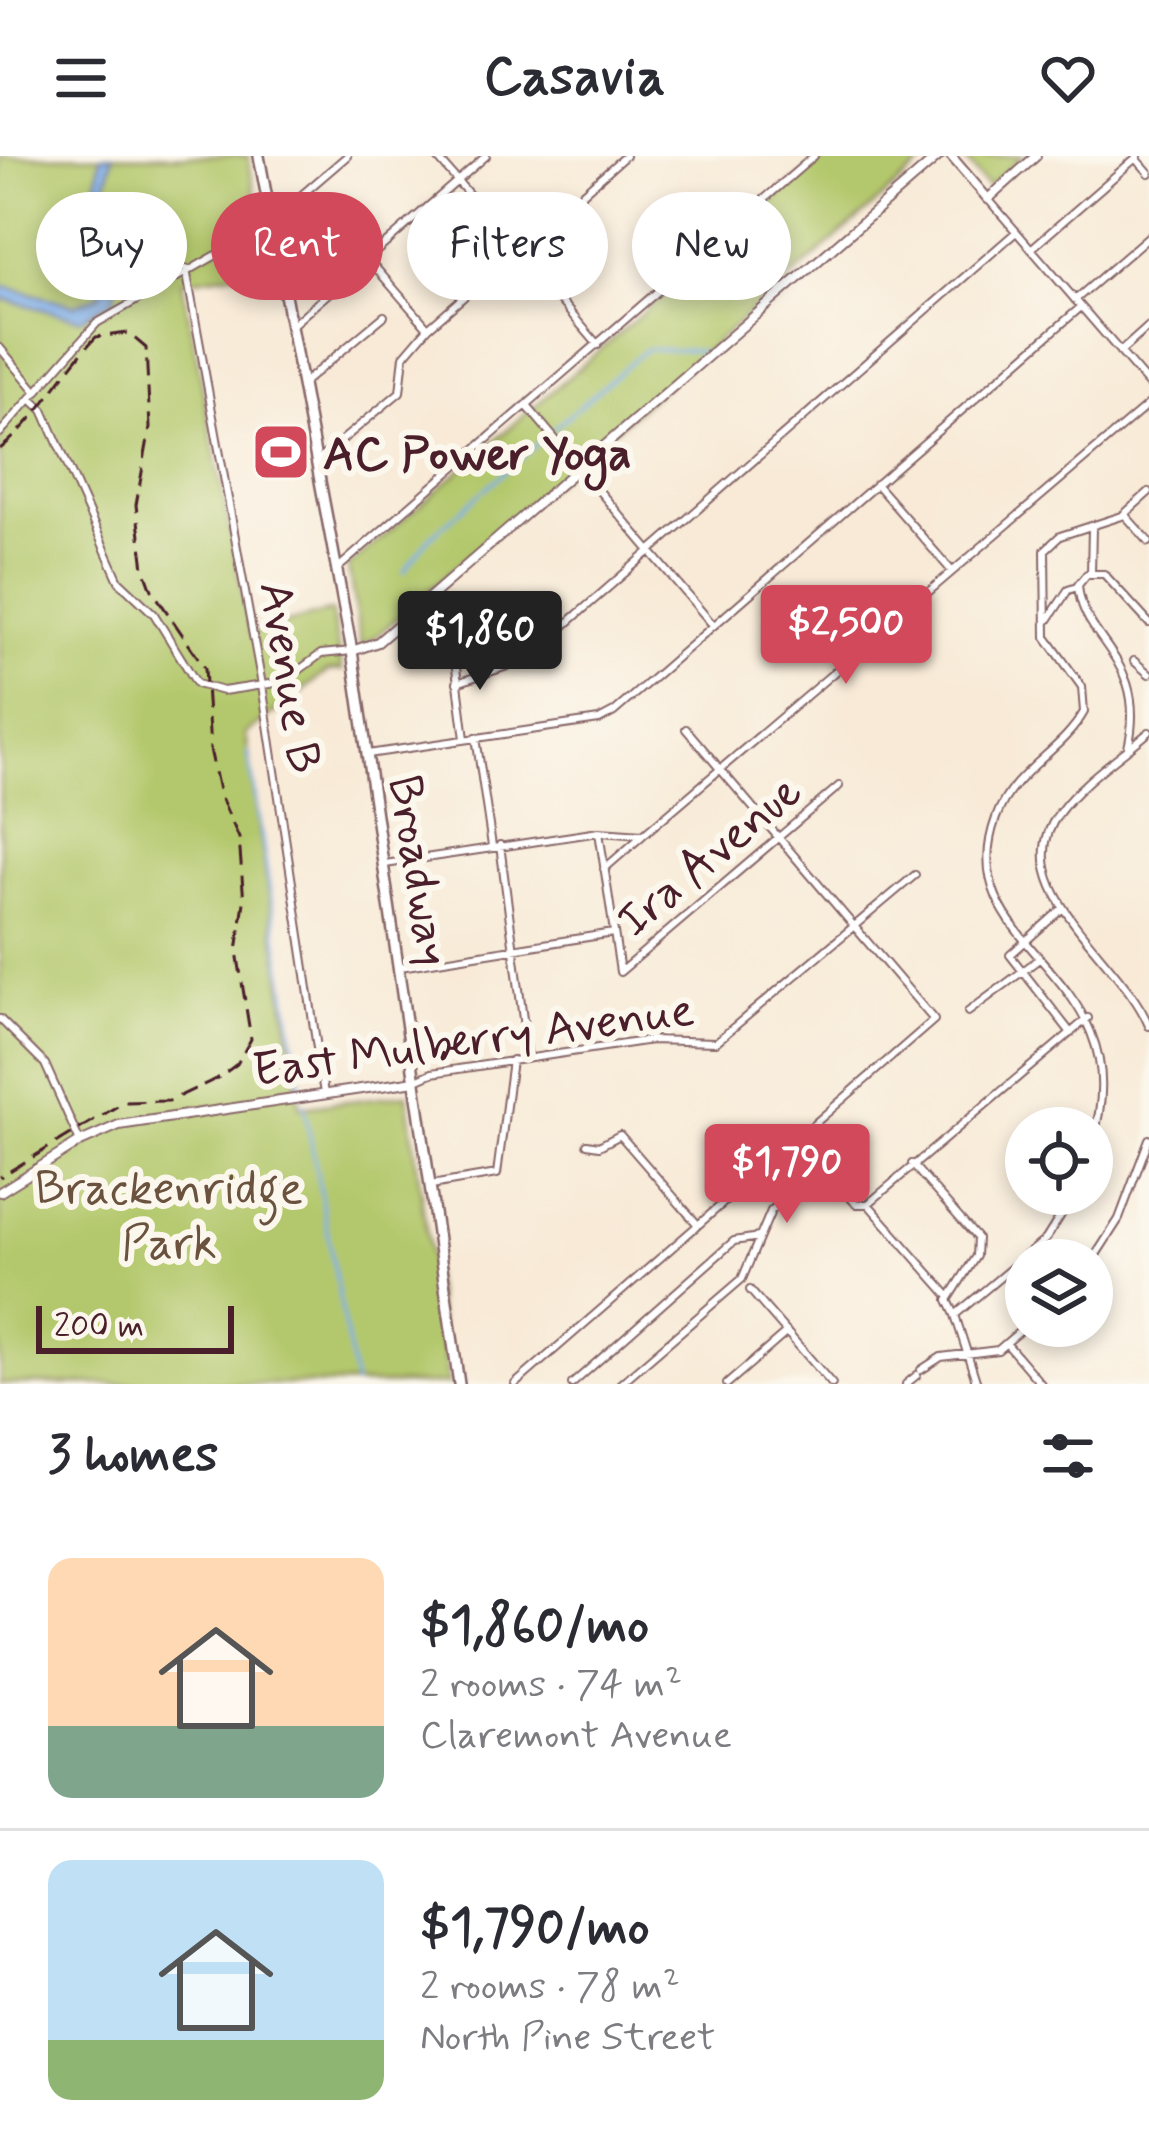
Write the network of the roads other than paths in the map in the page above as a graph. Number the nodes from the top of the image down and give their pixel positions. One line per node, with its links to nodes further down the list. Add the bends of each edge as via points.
1 (260, 156): 13 (main road, Broadway)
2 (347, 156): 14 (street)
3 (436, 156): 12 (street)
4 (486, 156): 12 (street)
5 (625, 156): 16 (street)
6 (814, 156): 34 (street)
7 (939, 156): 44 (street)
8 (951, 156): 17 (street)
9 (1036, 156): 17 (street)
10 (1136, 157): 11 (street); 21 (street)
11 (1149, 173)
12 (457, 181): 15 (street); 20 (street)
13 (267, 192)
14 (305, 192)
15 (466, 192)
16 (585, 192)
17 (988, 199): 18 (street)
18 (1016, 232): 21 (street); 50 (street)
19 (1149, 236): 29 (street)
20 (383, 246)
21 (1031, 249): 29 (street)
22 (187, 274): 63 (street, Avenue B)
23 (383, 276): 33 (street)
24 (134, 300): 39 (street, via 97,322)
25 (287, 300): 31 (main road, Broadway)
26 (321, 300): 31 (street)
27 (461, 300): 33 (street)
28 (559, 300): 34 (street)
29 (1078, 303): 36 (street); 45 (street)
30 (384, 316): 37 (street)
31 (292, 325): 37 (main road, Broadway)
32 (1149, 326): 36 (street)
33 (428, 328): 43 (street, via 404,356 400,392)
34 (598, 345): 41 (street)
35 (0, 348): 39 (street)
36 (1120, 352): 38 (street)
37 (302, 384): 43 (main road, Broadway)
38 (1149, 385)
39 (34, 396): 42 (street); 63 (street, via 119,581 154,614 188,675 210,690)
40 (1149, 404): 52 (street)
41 (526, 406): 44 (street); 51 (street)
42 (0, 433)
43 (317, 461): 51 (main road, Broadway)
44 (580, 467): 50 (street); 58 (street, via 378,643)
45 (876, 484): 52 (street); 57 (street)
46 (1149, 492): 47 (street)
47 (1124, 514): 48 (street); 49 (street)
48 (1092, 528): 53 (street); 55 (street, via 1060,536 1045,550)
49 (1149, 542)
50 (650, 550): 57 (street); 62 (street, via 525,660)
51 (337, 569): 58 (main road, Broadway)
52 (950, 569): 70 (street)
53 (1091, 572): 54 (street); 56 (street, via 1107,577)
54 (1078, 587): 55 (street); 60 (street)
55 (1046, 623): 82 (street, via 1048,642 1086,700 1079,720 1013,786 994,827 994,892)
56 (1149, 623)
57 (713, 625): 66 (street, via 598,720)
58 (352, 652): 63 (street, via 321,654 290,679); 68 (main road, Broadway)
59 (454, 652): 62 (street)
60 (1125, 652): 61 (street); 69 (street, via 1141,696)
61 (1149, 674)
62 (458, 683): 67 (street)
63 (262, 685): 95 (street, Avenue B)
64 (686, 729): 70 (street)
65 (1149, 732): 69 (street)
66 (476, 737): 67 (street); 75 (street)
67 (465, 739): 68 (street)
68 (368, 754): 76 (main road, Broadway)
69 (1123, 754): 79 (street, via 1048,832 1043,873)
70 (719, 769): 73 (street); 74 (street)
71 (839, 786): 74 (street, Ira Avenue)
72 (598, 832): 73 (street); 75 (street); 77 (street)
73 (643, 835): 77 (street)
74 (779, 838): 80 (street); 81 (street, Ira Avenue, via 620,972)
75 (496, 846): 76 (street); 83 (street)
76 (384, 864): 85 (main road, Broadway)
77 (604, 869): 81 (street)
78 (915, 875): 80 (street, East Mulberry Avenue)
79 (1064, 908): 82 (street); 90 (street, via 1123,977)
80 (855, 926): 92 (street, East Mulberry Avenue, via 716,1042 651,1040); 101 (street, via 934,1020)
81 (613, 933): 83 (street, Ira Avenue)
82 (1025, 942): 84 (street); 86 (street, via 1010,955)
83 (514, 951): 85 (street, Ira Avenue); 92 (street)
84 (1040, 958): 86 (street); 88 (street)
85 (400, 967): 94 (main road, Broadway)
86 (1022, 974): 87 (street); 91 (street)
87 (968, 1012)
88 (1088, 1018): 91 (street); 96 (street, via 1104,1072)
89 (0, 1019): 98 (street, via 45,1064)
90 (1149, 1026)
91 (1071, 1033): 100 (street)
92 (528, 1057): 93 (street, East Mulberry Avenue)
93 (512, 1059): 94 (street, East Mulberry Avenue); 103 (street, via 497,1174)
94 (416, 1080): 95 (street, East Mulberry Avenue); 103 (main road, Broadway)
95 (319, 1098): 98 (street, East Mulberry Avenue, via 119,1125)
96 (1102, 1107)
97 (1149, 1139): 109 (street)
98 (80, 1142): 104 (street, East Mulberry Avenue)
99 (587, 1144): 107 (street, via 620,1135)
100 (912, 1164): 105 (street); 111 (street, via 977,1238 976,1256)
101 (760, 1172): 102 (street); 102 (street, via 739,1156)
102 (751, 1180): 107 (street)
103 (431, 1186): 117 (main road, Broadway)
104 (0, 1192)
105 (868, 1204): 108 (street, via 856,1204 821,1165 780,1200); 111 (street)
106 (1061, 1215): 112 (street, via 1046,1239)
107 (698, 1225): 118 (street)
108 (759, 1237): 119 (street, via 734,1241); 120 (street, via 742,1279)
109 (1106, 1239)
110 (750, 1290): 113 (street)
111 (949, 1296): 112 (street)
112 (955, 1315): 116 (street)
113 (787, 1332): 121 (street); 122 (street)
114 (1005, 1344): 116 (street)
115 (1009, 1347): 125 (street)
116 (965, 1355): 123 (street, via 941,1357); 124 (street)
117 (459, 1384)
118 (515, 1384)
119 (572, 1384)
120 (620, 1384)
121 (727, 1384)
122 (832, 1384)
123 (906, 1384)
124 (977, 1384)
125 (1041, 1384)

